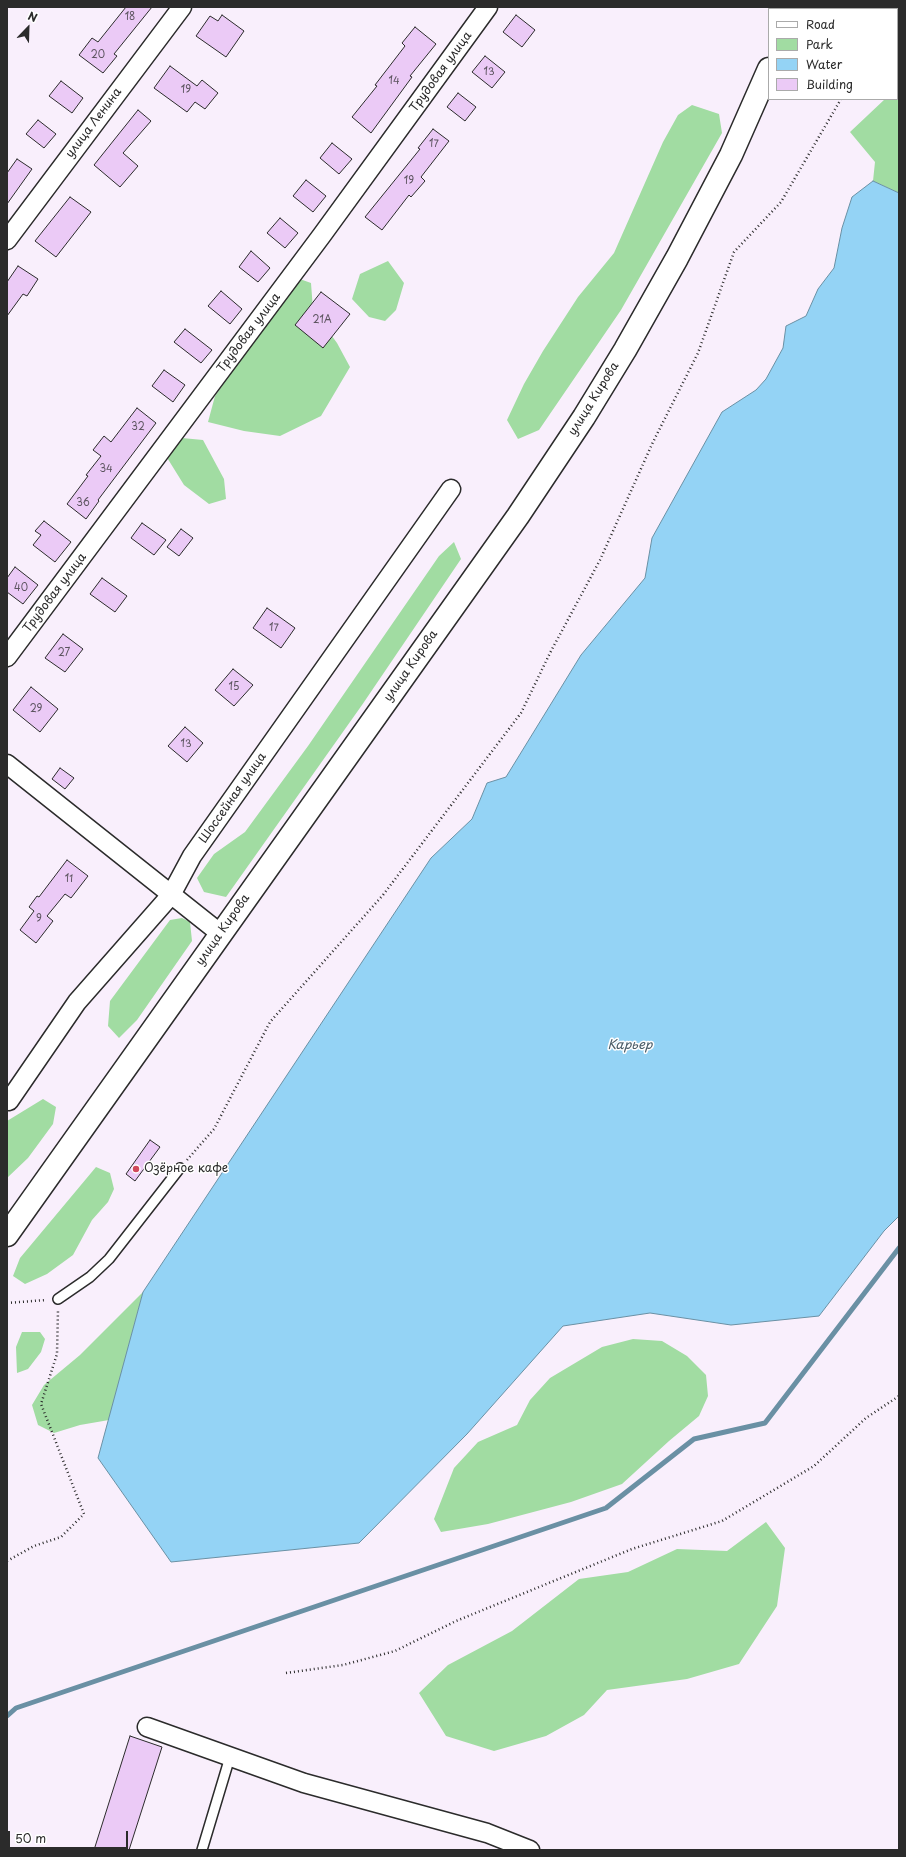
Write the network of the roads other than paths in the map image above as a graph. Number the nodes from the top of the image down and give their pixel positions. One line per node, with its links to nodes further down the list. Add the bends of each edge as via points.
1 (182, 7): 4 (street, улица Ленина)
2 (488, 7): 6 (street, Трудовая улица)
3 (768, 71): 9 (main road, улица Кирова, via 731,154 677,258 584,417 518,516)
4 (7, 240)
5 (451, 490): 8 (street, Шоссейная улица, via 192,856)
6 (7, 658)
7 (7, 764): 8 (street)
8 (171, 895): 9 (street); 10 (street, Шоссейная улица, via 77,1002)
9 (221, 934): 12 (main road, улица Кирова)
10 (8, 1101)
11 (180, 1168): 13 (lane, via 109,1259 90,1277)
12 (7, 1235)
13 (58, 1299)
14 (147, 1727): 15 (street)
15 (230, 1757): 16 (lane); 17 (street, via 304,1783 487,1833)
16 (202, 1850)
17 (530, 1850)

